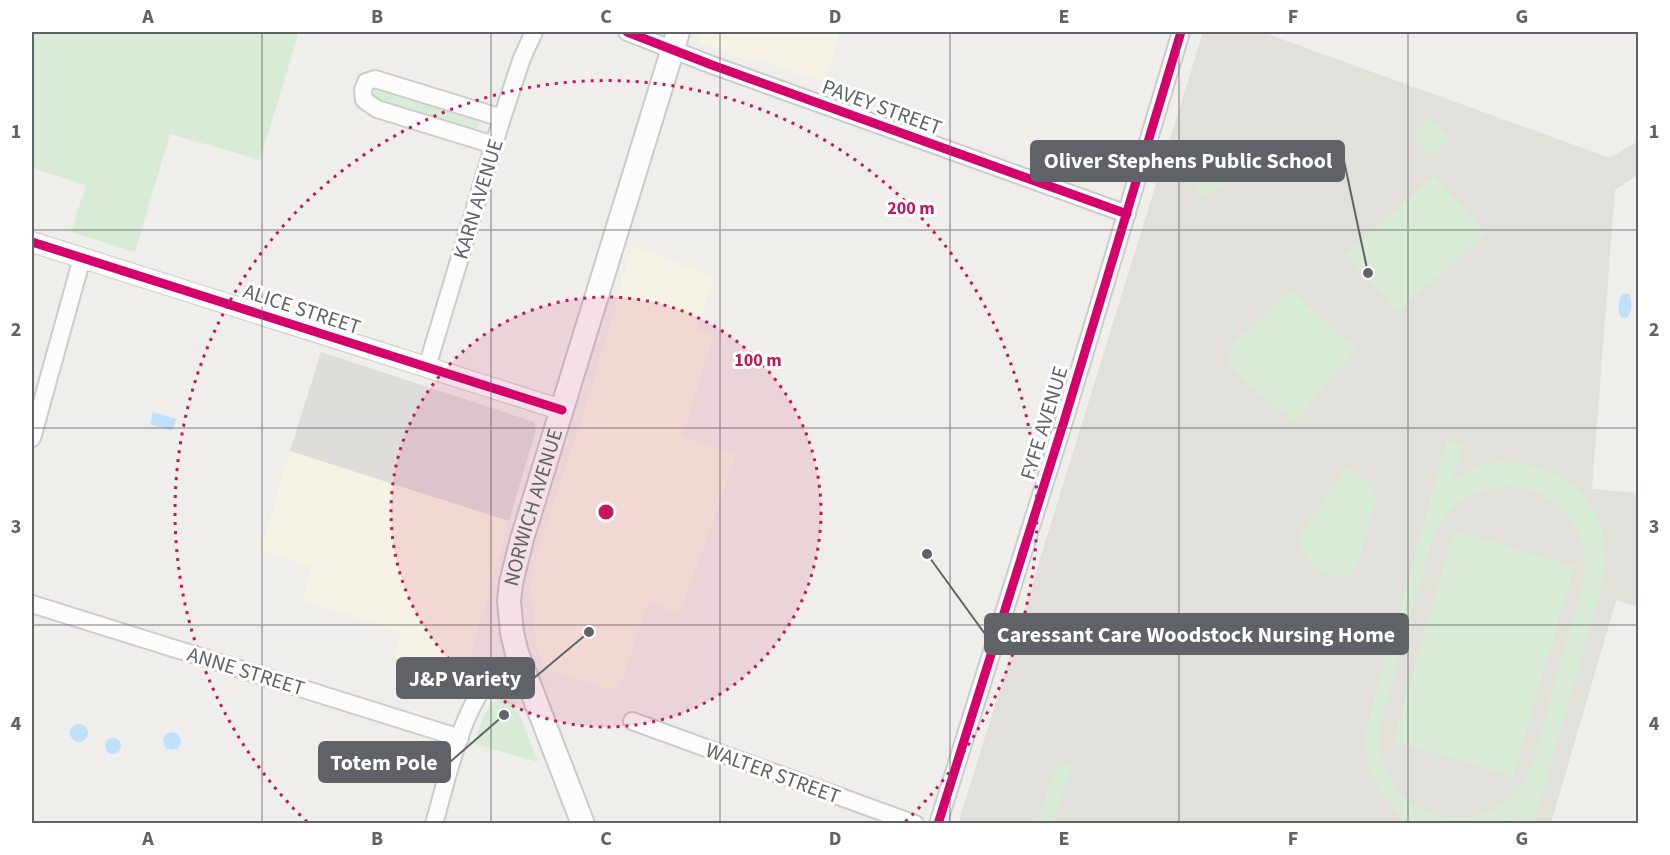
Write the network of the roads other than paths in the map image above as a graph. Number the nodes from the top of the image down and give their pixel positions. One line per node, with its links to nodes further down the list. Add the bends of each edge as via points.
1 (534, 32): 5 (street, KARN AVENUE)
2 (627, 32): 4 (street, PAVEY STREET)
3 (1181, 32): 7 (street, FYFE AVENUE)
4 (676, 41): 7 (street, PAVEY STREET); 11 (main road, NORWICH AVENUE)
5 (502, 118): 6 (street, KARN AVENUE); 6 (street, via 380,80 370,80 364,86 364,100 377,109)
6 (494, 145): 10 (street, KARN AVENUE)
7 (1126, 214): 20 (street, FYFE AVENUE)
8 (32, 242): 9 (street, ALICE STREET)
9 (82, 258): 10 (street, ALICE STREET); 12 (street)
10 (427, 367): 11 (street, ALICE STREET)
11 (562, 410): 14 (main road, NORWICH AVENUE, via 511,583 511,624)
12 (32, 438)
13 (32, 604): 16 (street, ANNE STREET)
14 (522, 665): 16 (street, via 498,672 484,687); 18 (main road, NORWICH AVENUE)
15 (632, 721): 19 (street, WALTER STREET)
16 (460, 738): 17 (street)
17 (434, 824)
18 (583, 824)
19 (915, 824)
20 (938, 824)

